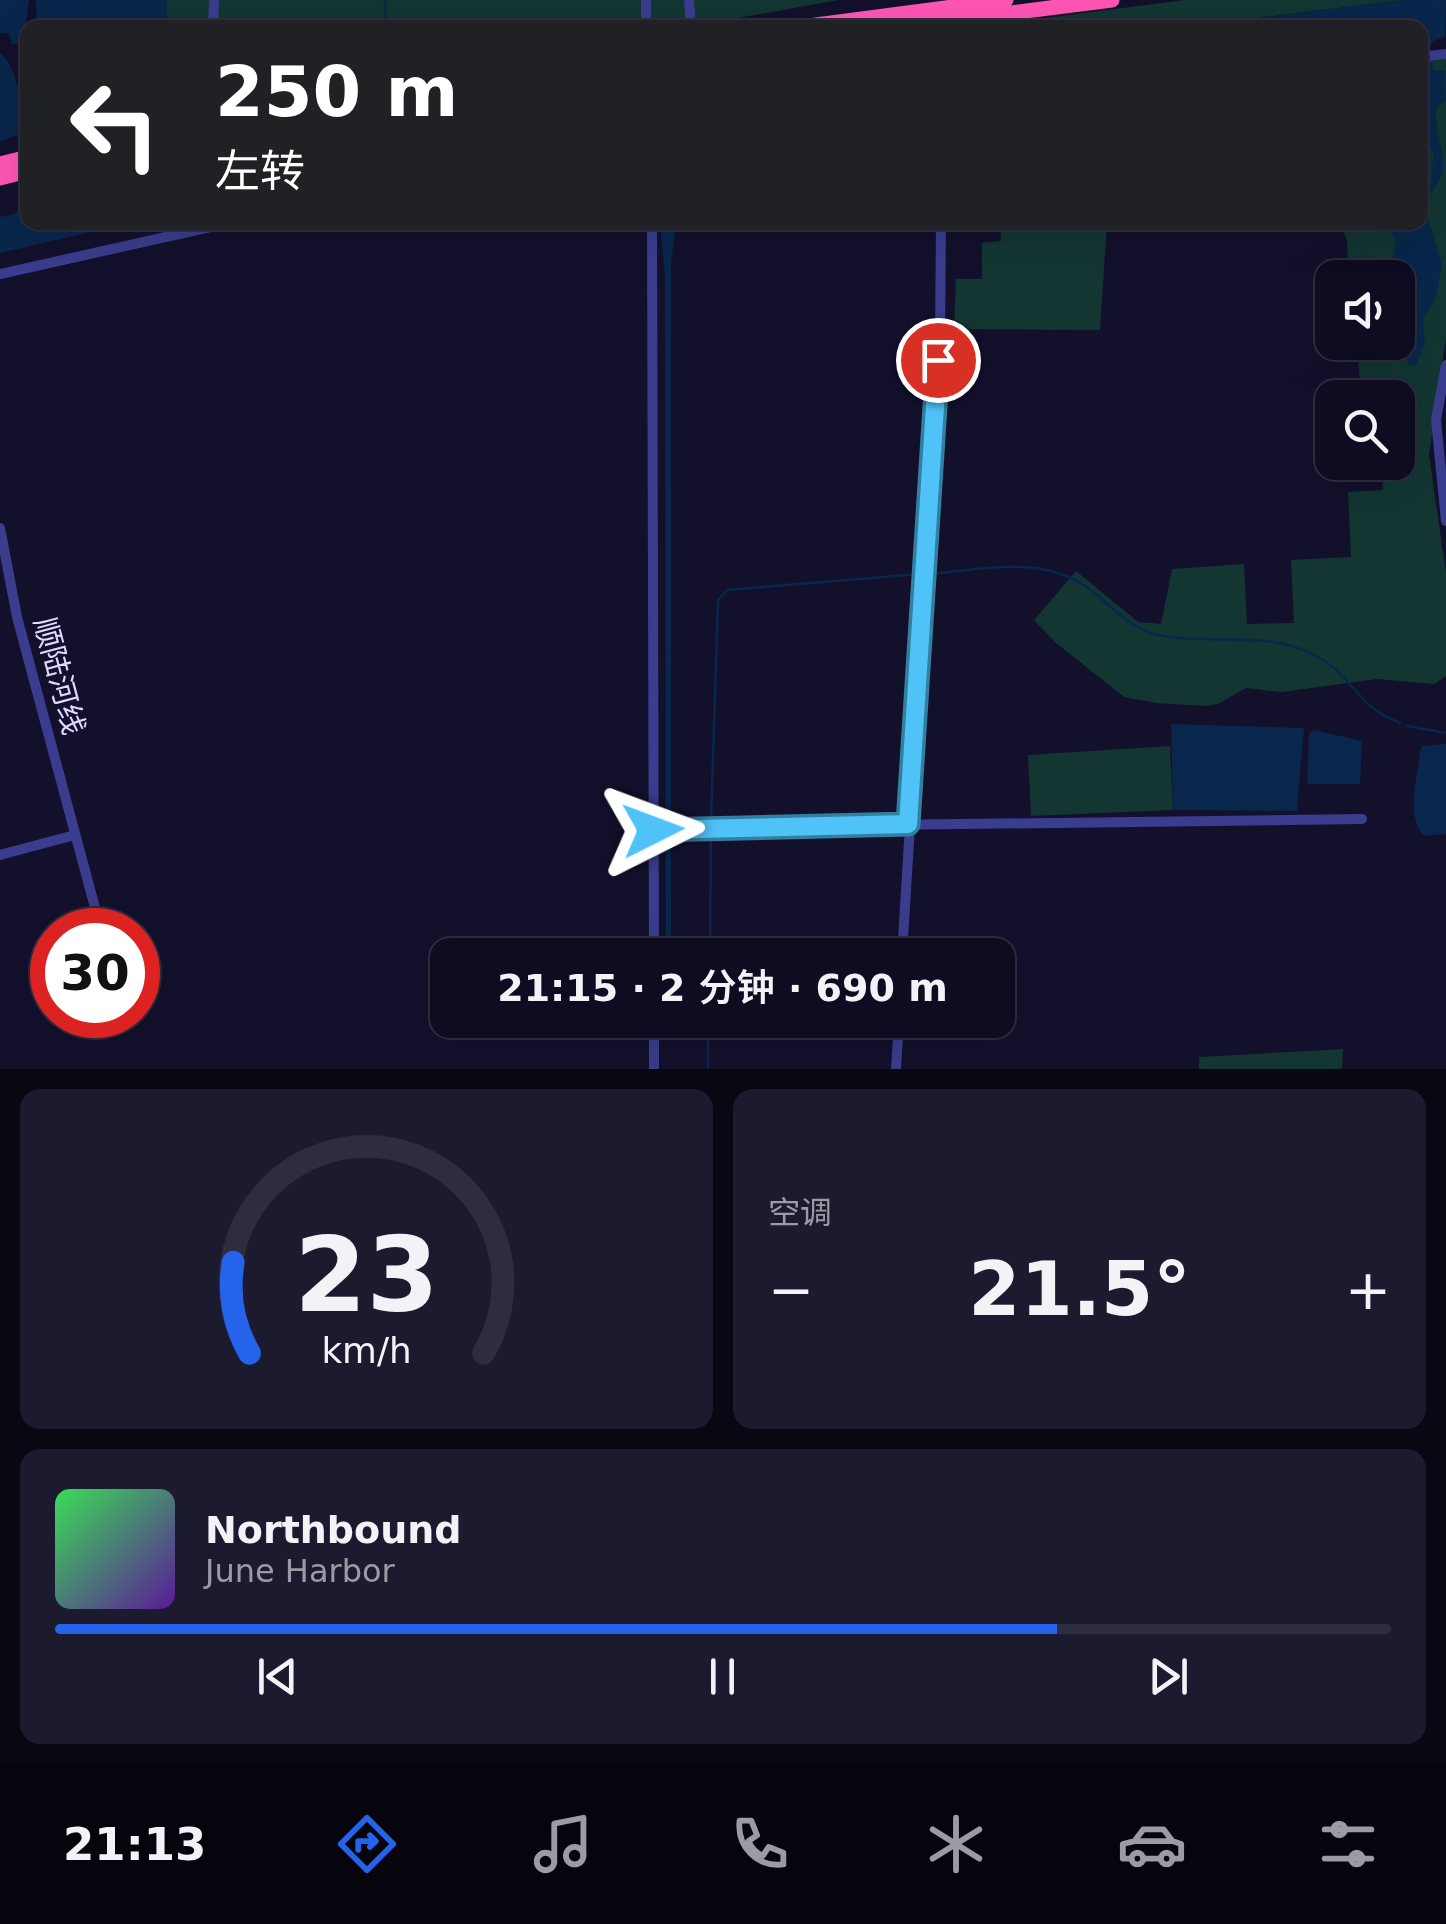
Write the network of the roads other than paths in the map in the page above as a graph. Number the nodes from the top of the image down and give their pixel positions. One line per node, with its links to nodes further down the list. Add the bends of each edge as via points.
1 (1006, 0): 3 (highway)
2 (1112, 0): 4 (highway)
3 (854, 20)
4 (956, 20)
5 (196, 230): 8 (street)
6 (652, 230): 15 (street)
7 (941, 230): 14 (street, via 940,340)
8 (0, 274)
9 (1446, 366): 10 (street, via 1436,420)
10 (1446, 522)
11 (0, 528): 12 (street, 顺陆河线)
12 (2, 560): 16 (street, 顺陆河线)
13 (1362, 818): 14 (street)
14 (908, 824): 15 (street); 20 (street)
15 (656, 828): 19 (street)
16 (75, 835): 17 (street); 18 (street, 顺陆河线)
17 (0, 855)
18 (95, 908)
19 (654, 938)
20 (903, 938)
21 (654, 1038): 23 (street)
22 (898, 1038): 24 (street)
23 (654, 1069)
24 (896, 1069)

